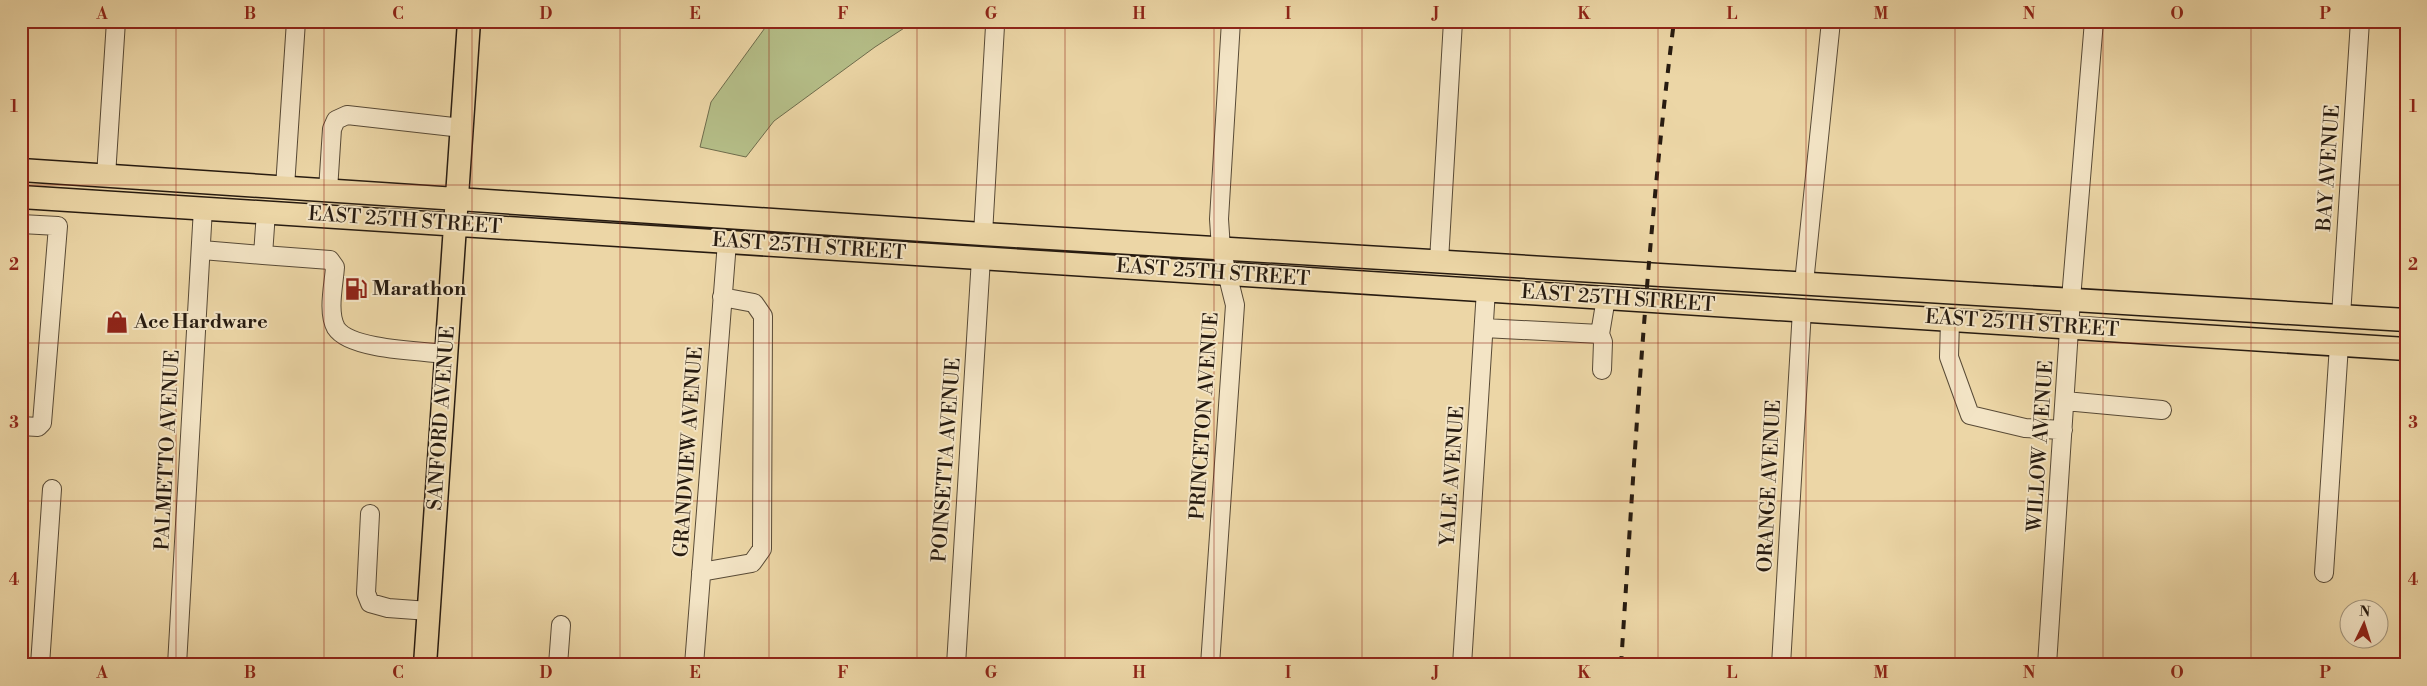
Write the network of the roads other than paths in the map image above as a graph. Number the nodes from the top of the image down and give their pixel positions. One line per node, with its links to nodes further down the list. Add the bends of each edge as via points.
1 (116, 21): 12 (street)
2 (296, 21): 14 (street)
3 (468, 21): 10 (main road, SANFORD AVENUE)
4 (1231, 21): 26 (street, PRINCETON AVENUE, via 1219,219)
5 (1453, 21): 31 (street)
6 (1831, 21): 33 (street)
7 (2094, 21): 37 (street, WILLOW AVENUE)
8 (2360, 21): 40 (street, BAY AVENUE)
9 (995, 26): 24 (street)
10 (462, 128): 15 (street, via 346,115 336,120 332,129); 18 (main road, SANFORD AVENUE)
11 (21, 170): 12 (main road, EAST 25TH STREET)
12 (106, 176): 13 (main road, EAST 25TH STREET)
13 (158, 179): 14 (main road, EAST 25TH STREET); 17 (main road, via 138,191 82,187)
14 (285, 187): 15 (main road, EAST 25TH STREET)
15 (328, 190): 18 (main road, EAST 25TH STREET)
16 (21, 197): 17 (main road, EAST 25TH STREET)
17 (61, 199): 19 (main road, EAST 25TH STREET); 23 (street)
18 (458, 199): 22 (main road, SANFORD AVENUE); 24 (main road, EAST 25TH STREET)
19 (204, 208): 20 (main road, EAST 25TH STREET); 27 (street, PALMETTO AVENUE)
20 (266, 212): 22 (main road, EAST 25TH STREET); 29 (street)
21 (21, 224): 23 (street)
22 (456, 224): 25 (main road, EAST 25TH STREET); 49 (main road, SANFORD AVENUE)
23 (58, 226): 53 (street, via 42,424 38,427)
24 (983, 234): 26 (main road, EAST 25TH STREET); 28 (main road, via 966,245 889,241)
25 (727, 242): 28 (main road, EAST 25TH STREET); 35 (street, GRANDVIEW AVENUE)
26 (1221, 249): 31 (main road, EAST 25TH STREET); 32 (street, PRINCETON AVENUE)
27 (202, 250): 29 (street); 62 (street, PALMETTO AVENUE)
28 (864, 250): 30 (main road, EAST 25TH STREET)
29 (263, 255): 49 (street, via 330,260 335,267 332,312 336,328 347,338 366,344)
30 (981, 258): 32 (main road, EAST 25TH STREET); 66 (street, POINSETTA AVENUE)
31 (1439, 261): 33 (main road, EAST 25TH STREET)
32 (1227, 274): 34 (main road, EAST 25TH STREET); 67 (street, PRINCETON AVENUE, via 1235,305)
33 (1804, 283): 37 (main road, EAST 25TH STREET); 38 (main road, via 1791,297 1698,291)
34 (1486, 290): 36 (main road, EAST 25TH STREET); 44 (street, YALE AVENUE)
35 (722, 297): 57 (street, GRANDVIEW AVENUE); 57 (street, via 754,303 763,316 762,549 752,563)
36 (1606, 298): 38 (main road, EAST 25TH STREET); 45 (street)
37 (2071, 300): 40 (main road, EAST 25TH STREET); 43 (street, WILLOW AVENUE)
38 (1668, 302): 39 (main road, EAST 25TH STREET)
39 (1802, 310): 41 (main road, EAST 25TH STREET); 69 (street, ORANGE AVENUE)
40 (2342, 316): 42 (main road, EAST 25TH STREET); 46 (main road, via 2328,330 2224,324)
41 (1950, 320): 43 (main road, EAST 25TH STREET); 54 (street, via 1949,357 1970,415 2025,428)
42 (2406, 320)
43 (2069, 327): 46 (main road, EAST 25TH STREET); 51 (street, WILLOW AVENUE)
44 (1484, 328): 45 (street); 68 (street, YALE AVENUE)
45 (1600, 334): 50 (street, via 1603,342)
46 (2183, 334): 47 (main road, EAST 25TH STREET)
47 (2340, 345): 48 (main road, EAST 25TH STREET); 58 (street)
48 (2406, 349)
49 (447, 354): 59 (main road, SANFORD AVENUE)
50 (1602, 370)
51 (2065, 402): 52 (street); 54 (street, WILLOW AVENUE)
52 (2162, 410)
53 (21, 426)
54 (2063, 430): 70 (street, WILLOW AVENUE)
55 (52, 489): 61 (street)
56 (370, 514): 59 (street, via 366,593 370,603 388,608)
57 (701, 572): 65 (street, GRANDVIEW AVENUE)
58 (2324, 573)
59 (429, 611): 63 (main road, SANFORD AVENUE)
60 (561, 625): 64 (street)
61 (40, 665)
62 (177, 665)
63 (425, 665)
64 (558, 665)
65 (694, 665)
66 (956, 665)
67 (1210, 665)
68 (1462, 665)
69 (1781, 665)
70 (2047, 665)

